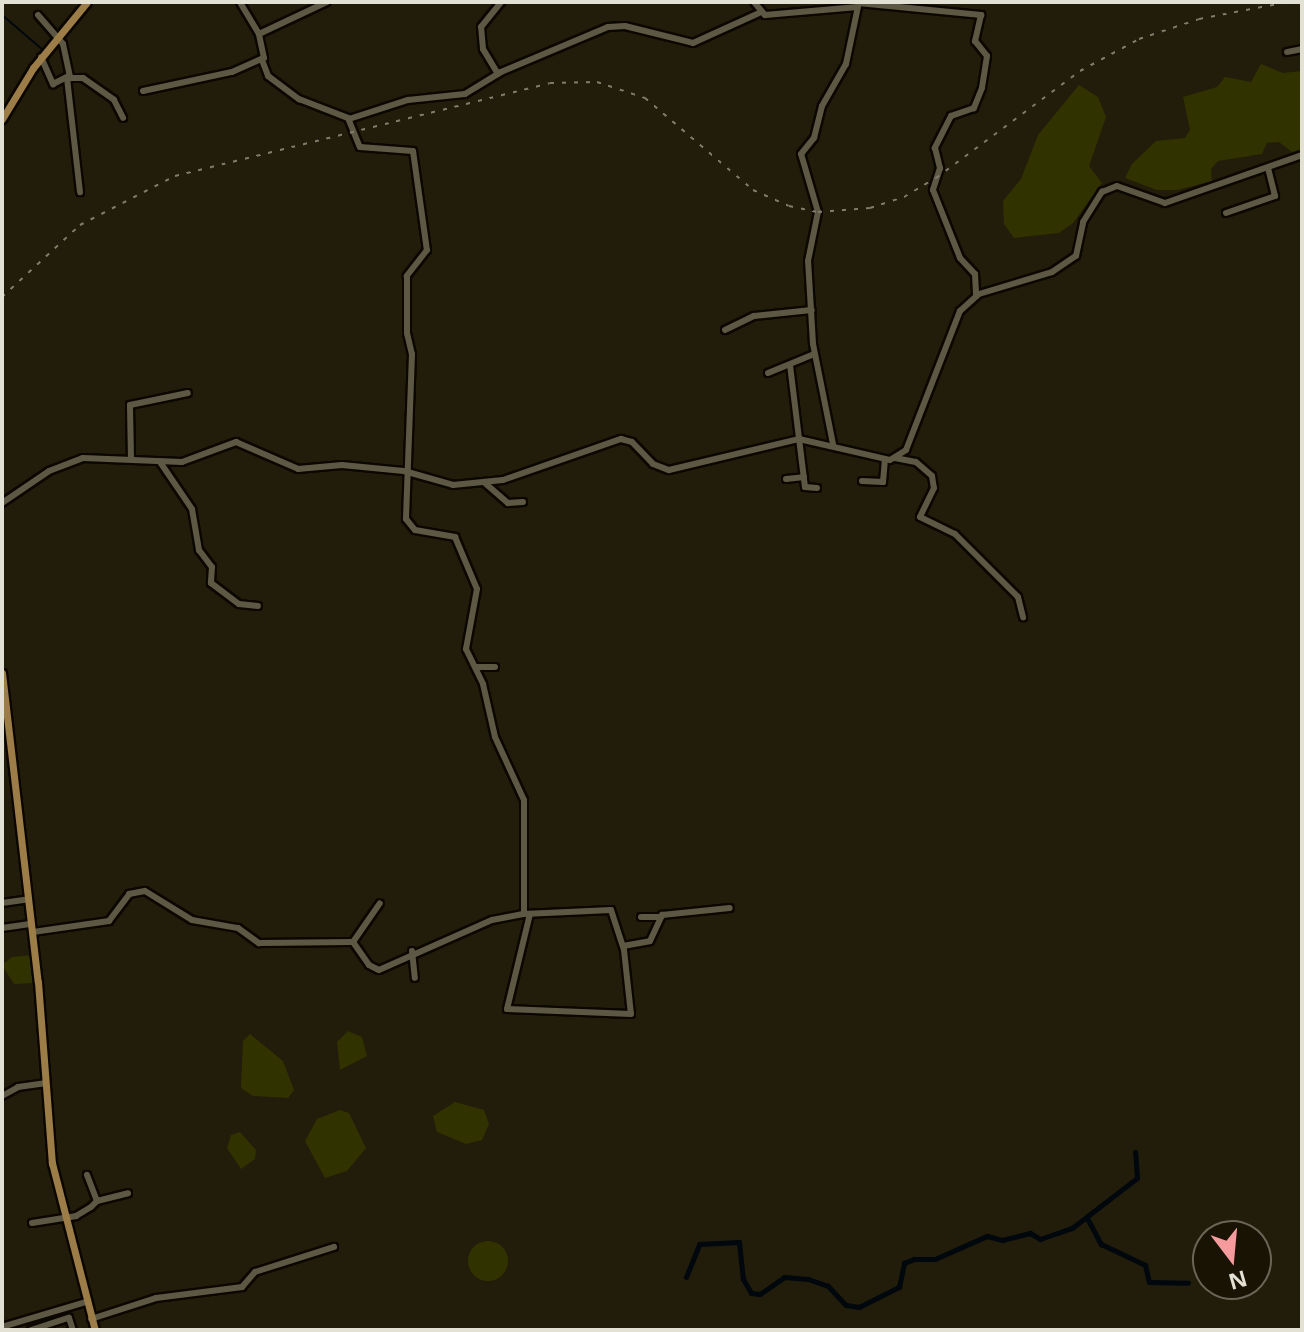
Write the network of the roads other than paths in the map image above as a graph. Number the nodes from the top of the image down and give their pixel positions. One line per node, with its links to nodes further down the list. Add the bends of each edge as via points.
1 (87, 2): 12 (main road)
2 (240, 2): 11 (street)
3 (327, 2): 11 (street)
4 (501, 2): 17 (street, via 481,27 483,49)
5 (754, 2): 9 (street)
6 (968, 2): 8 (street)
7 (858, 4): 8 (street); 9 (street); 28 (street, via 846,64 822,106 814,138 801,154 818,212 808,261)
8 (967, 11): 27 (street, via 981,16 975,41 987,56 982,88 974,108 951,116 935,148 940,168 933,190 960,258 975,274)
9 (759, 13): 17 (street, via 693,43 625,26 608,27)
10 (38, 15): 12 (street)
11 (259, 34): 16 (street)
12 (62, 44): 15 (main road); 18 (street)
13 (1302, 49): 14 (street)
14 (1287, 52)
15 (43, 54): 18 (street, via 53,84); 21 (main road)
16 (262, 60): 19 (street, via 221,75); 22 (street, via 268,76 299,99)
17 (498, 74): 22 (street, via 465,94 408,100)
18 (67, 76): 20 (street, via 83,78 114,100); 25 (street)
19 (143, 91)
20 (123, 118)
21 (2, 119)
22 (349, 119): 40 (street, via 360,147 410,149 415,157 427,250 407,276 412,354)
23 (1302, 155): 24 (street)
24 (1268, 168): 26 (street, via 1275,196); 27 (street, via 1165,203 1112,187 1090,207 1076,256 1052,272)
25 (80, 192)
26 (1226, 213)
27 (976, 296): 36 (street, via 960,311 906,450)
28 (812, 310): 29 (street, via 754,316); 30 (street)
29 (725, 330)
30 (814, 354): 31 (street); 35 (street)
31 (790, 365): 32 (street); 34 (street)
32 (768, 373)
33 (188, 393): 37 (street, via 130,405)
34 (799, 439): 35 (street); 41 (street); 44 (street, via 669,470 621,439)
35 (833, 444): 38 (street)
36 (895, 458): 38 (street); 49 (street, via 916,462 932,476 934,488 920,517 955,534 1018,597)
37 (131, 459): 39 (street); 47 (street, via 73,461)
38 (885, 460): 43 (street, via 883,482)
39 (160, 462): 40 (street, via 192,460 240,441 298,469 342,465); 48 (street, via 192,509 199,550 213,569 211,583 239,604)
40 (404, 471): 44 (street, via 439,485); 50 (street, via 407,522 415,530 455,537 475,583 478,602 466,649)
41 (804, 477): 42 (street); 45 (street, via 806,489)
42 (786, 479)
43 (862, 481)
44 (486, 484): 46 (street, via 508,503)
45 (817, 488)
46 (523, 502)
47 (2, 503)
48 (258, 606)
49 (1023, 617)
50 (476, 667): 51 (street); 58 (street, via 495,737 524,800)
51 (495, 667)
52 (2, 673): 53 (main road)
53 (6, 727): 54 (main road)
54 (29, 899): 55 (street); 62 (main road)
55 (2, 903)
56 (380, 903): 63 (street)
57 (730, 908): 60 (street)
58 (527, 914): 64 (street, via 611,910); 64 (street, via 509,1010 631,1014); 65 (street, via 482,923)
59 (641, 917): 60 (street)
60 (659, 917): 64 (street, via 648,942)
61 (2, 928): 62 (street)
62 (32, 928): 63 (street, via 109,921 129,894 145,891 192,920 238,928 259,943); 67 (main road)
63 (353, 942): 65 (street, via 376,969)
64 (623, 946)
65 (412, 951): 66 (street)
66 (415, 978)
67 (45, 1083): 68 (street); 72 (main road)
68 (2, 1096)
69 (87, 1175): 71 (street)
70 (128, 1193): 71 (street)
71 (97, 1201): 72 (street, via 81,1214)
72 (63, 1219): 73 (street); 75 (main road)
73 (32, 1223)
74 (334, 1247): 76 (street, via 255,1272 242,1287 156,1298)
75 (86, 1302): 76 (main road); 77 (street)
76 (91, 1319): 80 (main road)
77 (2, 1327)
78 (31, 1330): 79 (street, via 69,1318)
79 (73, 1330)
80 (95, 1330)

